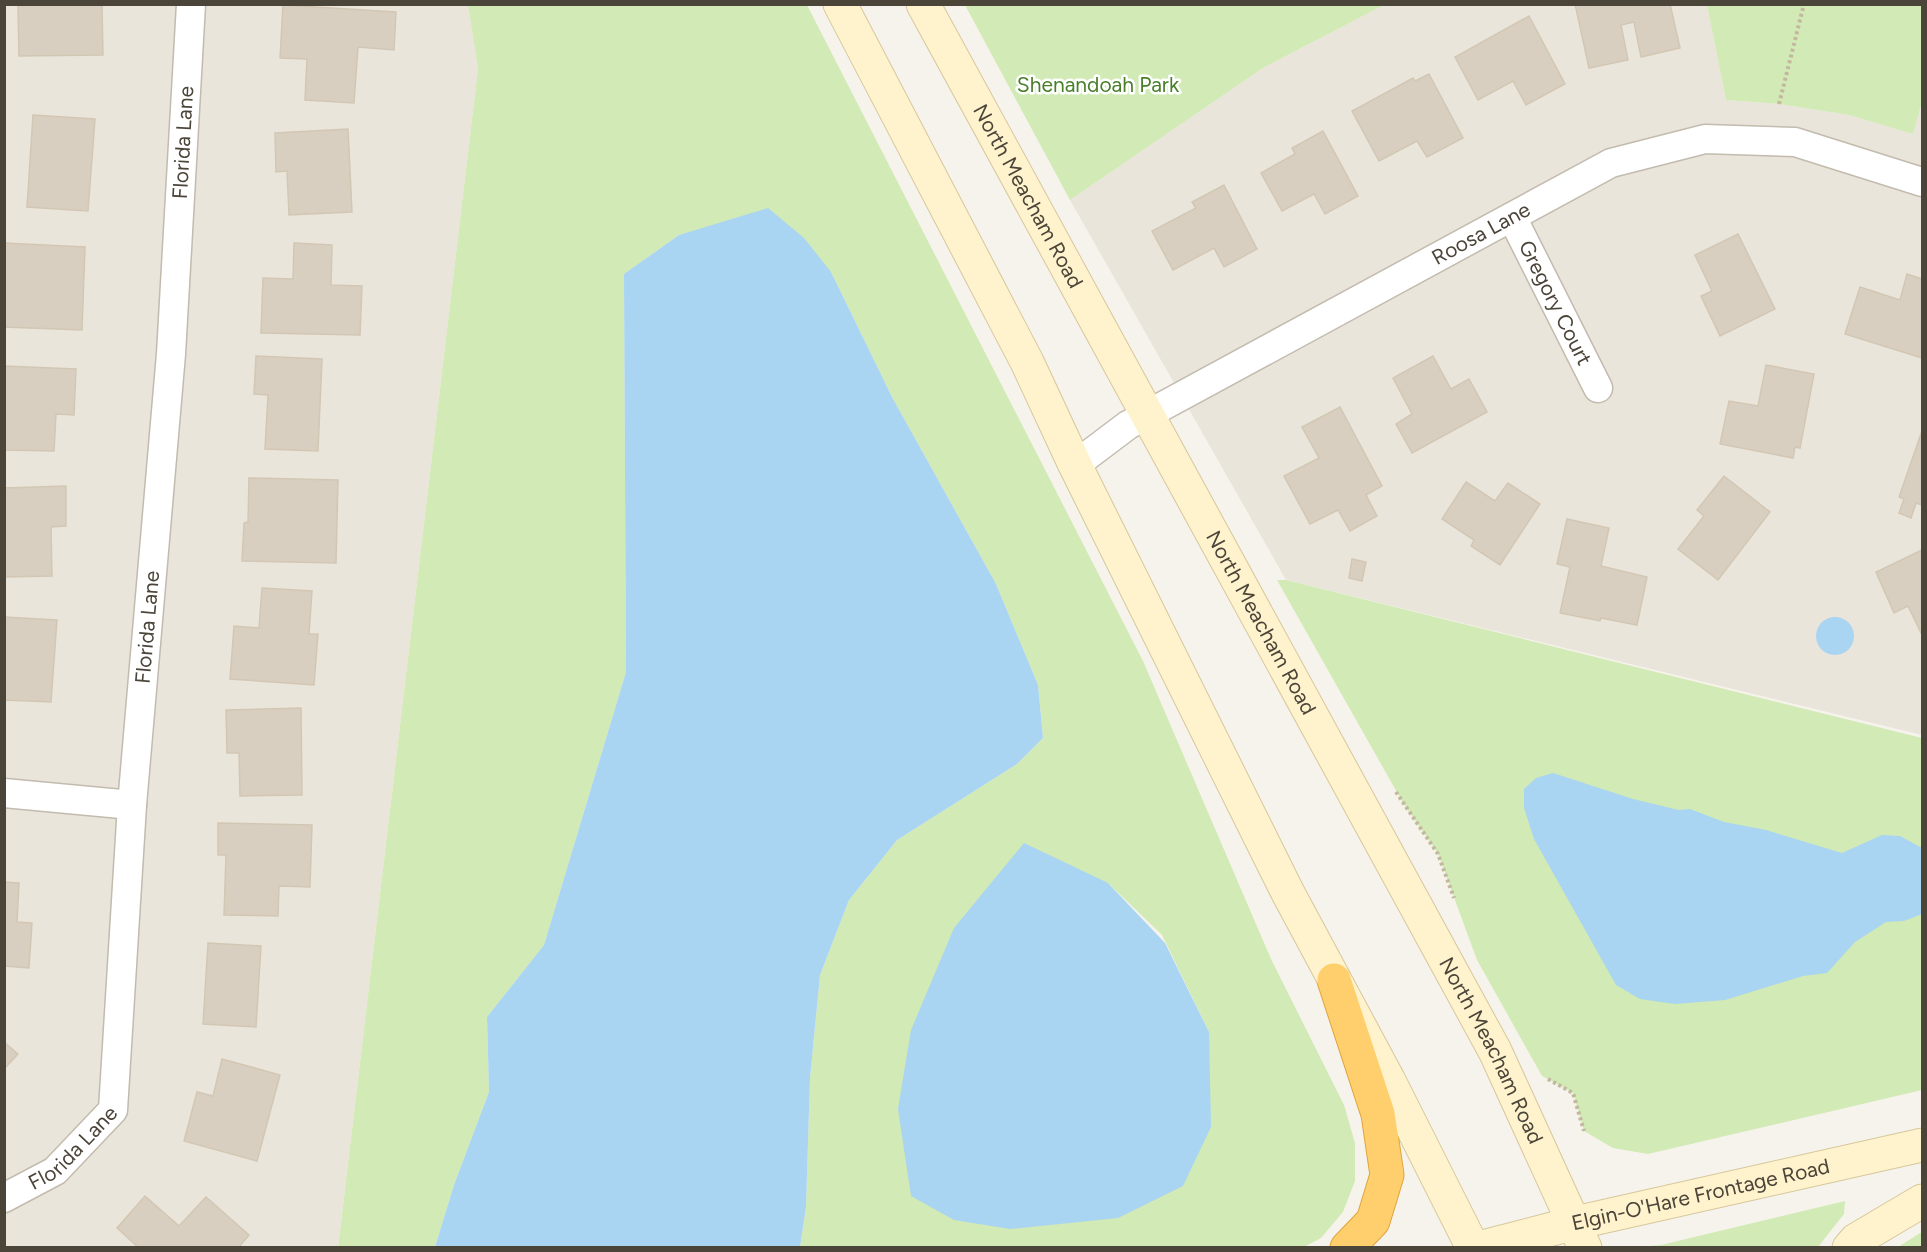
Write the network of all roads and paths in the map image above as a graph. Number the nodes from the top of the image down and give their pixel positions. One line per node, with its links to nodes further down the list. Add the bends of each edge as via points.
1 (191, 4): 12 (street, Florida Lane, via 171,354)
2 (840, 4): 10 (main road, via 1027,362)
3 (923, 4): 9 (main road, North Meacham Road)
4 (1804, 4): 5 (path)
5 (1779, 104)
6 (1923, 182): 7 (street, Roosa Lane, via 1795,142 1706,138 1611,163)
7 (1512, 218): 8 (street, Gregory Court); 9 (street, Roosa Lane)
8 (1598, 388)
9 (1148, 415): 10 (street, Roosa Lane, via 1128,425); 17 (main road, North Meacham Road, via 1495,1051)
10 (1076, 465): 13 (main road)
11 (4, 793): 12 (street)
12 (132, 805): 15 (street, Florida Lane, via 113,1110 54,1171)
13 (1334, 980): 18 (highway, via 1378,1114 1387,1175 1373,1221); 19 (main road)
14 (1923, 1145): 17 (main road, Elgin-O'Hare Frontage Road)
15 (4, 1198)
16 (1923, 1202): 21 (main road, via 1856,1239)
17 (1580, 1235): 20 (main road, Elgin-O'Hare Frontage Road)
18 (1347, 1248)
19 (1473, 1248)
20 (1479, 1248)
21 (1849, 1248)

